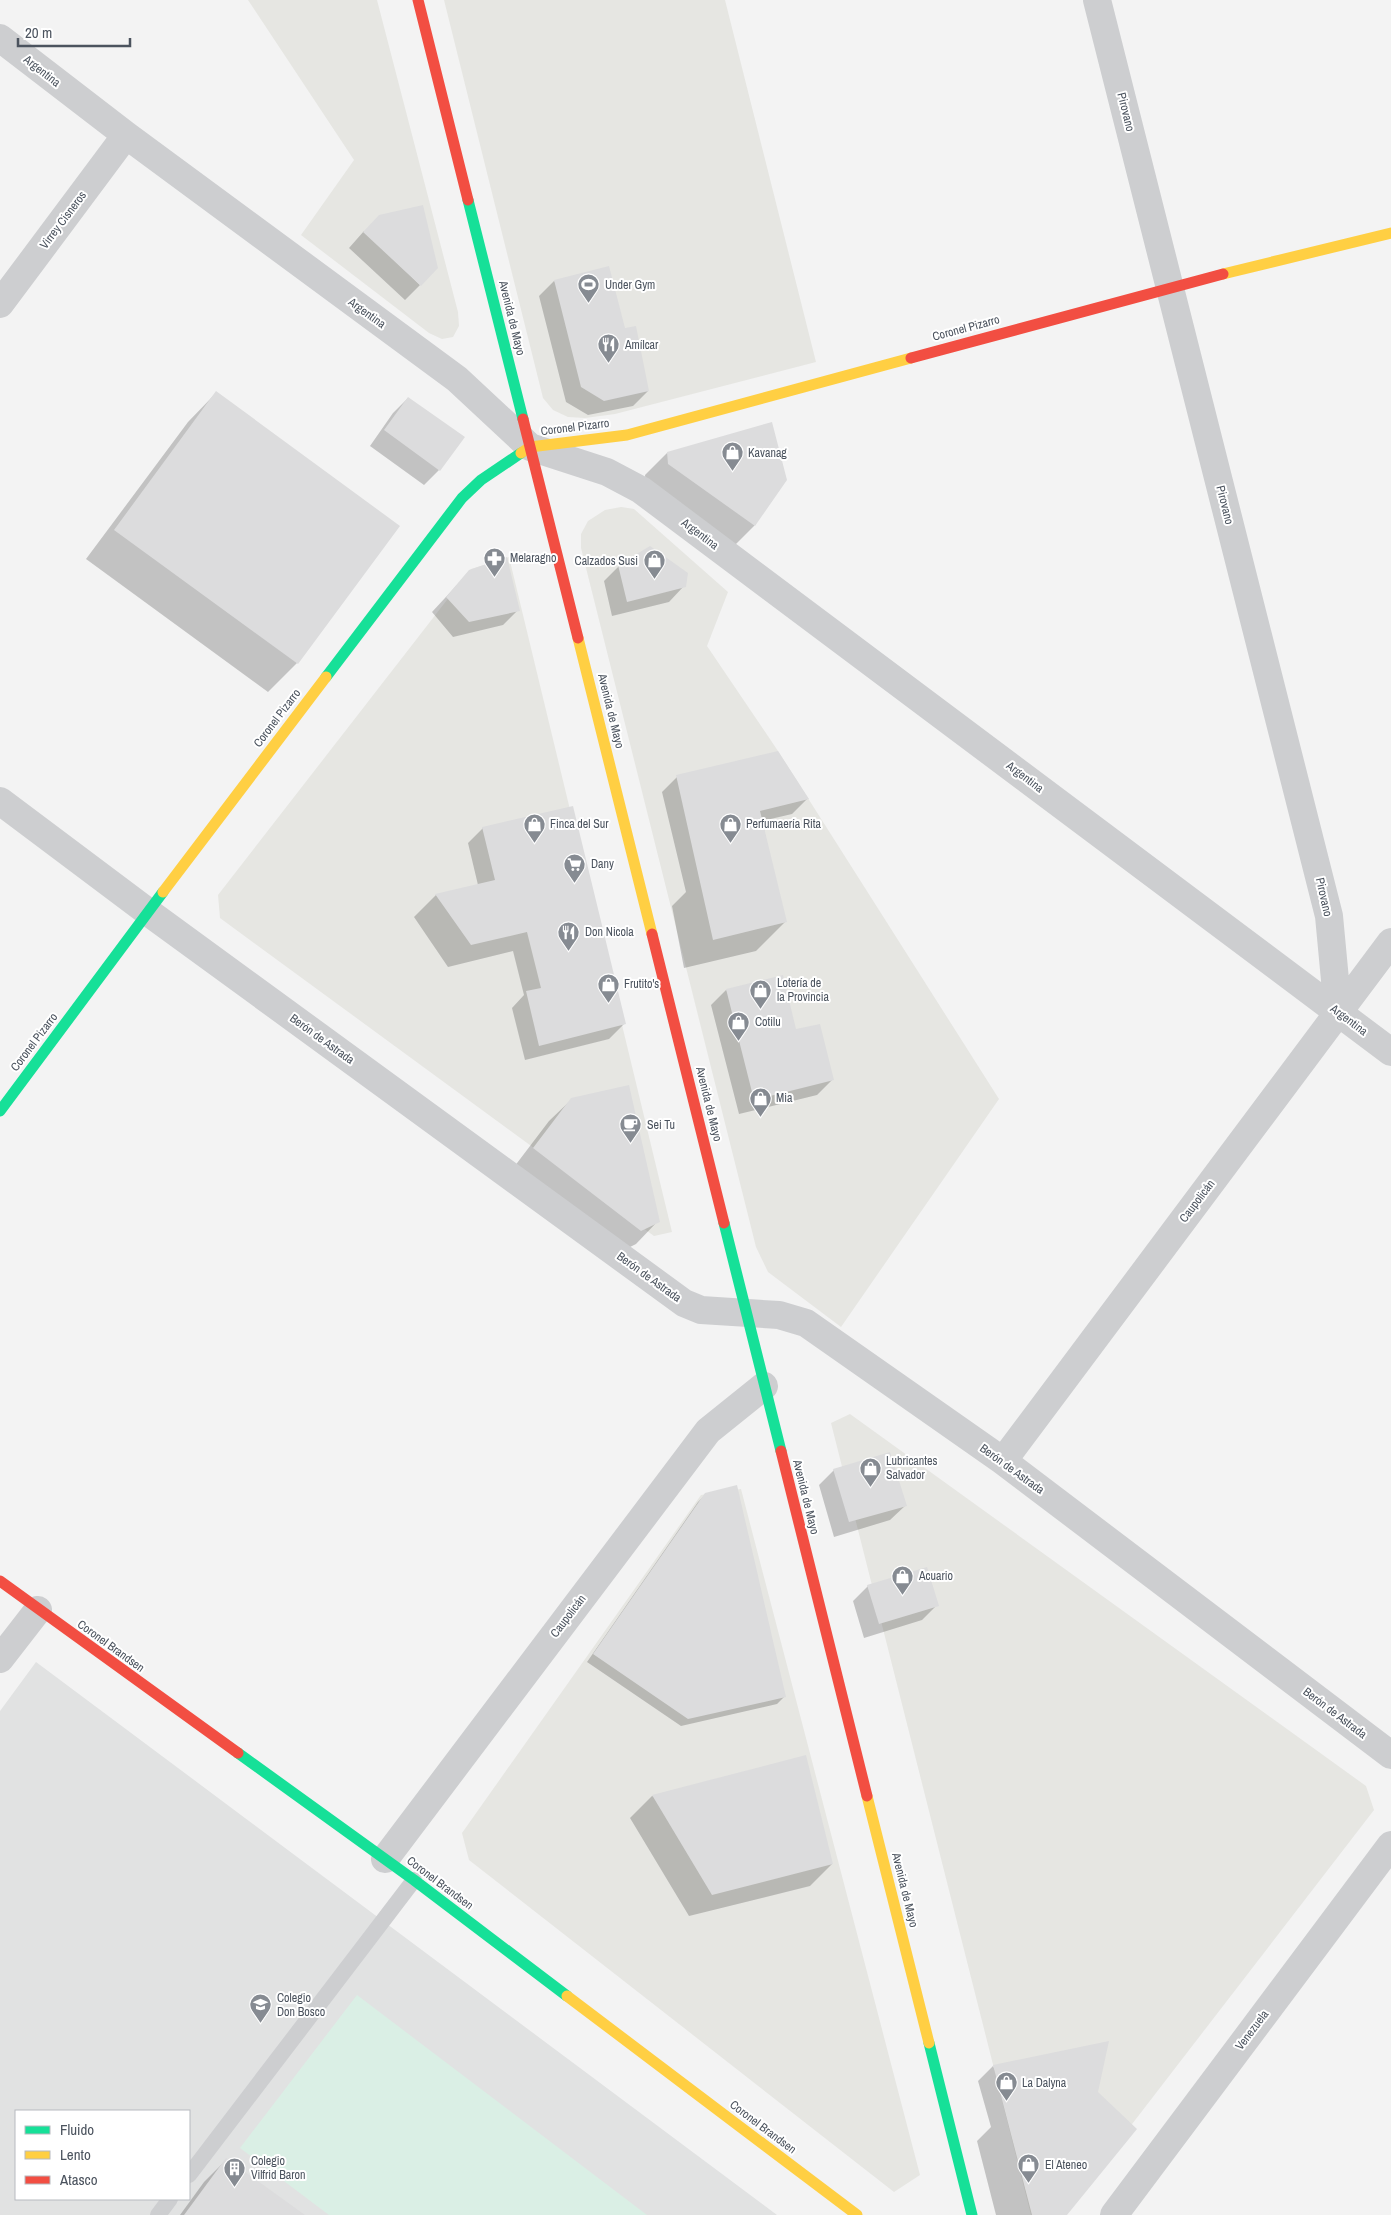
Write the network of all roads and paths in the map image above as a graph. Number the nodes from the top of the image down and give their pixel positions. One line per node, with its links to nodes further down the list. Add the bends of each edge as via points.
1 (418, 0): 8 (street, Avenida de Mayo)
2 (1097, 0): 6 (street, Pirovano)
3 (0, 38): 4 (street, Argentina)
4 (126, 136): 7 (street, Virrey Cisneros); 8 (street, Argentina, via 458,379)
5 (1391, 233): 6 (street, Coronel Pizarro)
6 (1170, 286): 8 (street, Coronel Pizarro, via 627,434); 12 (street, Pirovano, via 1329,916)
7 (0, 304)
8 (530, 447): 10 (street, Coronel Pizarro, via 481,480 462,498); 12 (street, Argentina, via 607,472 641,490); 15 (street, Avenida de Mayo)
9 (0, 801): 10 (street, Berón de Astrada)
10 (148, 912): 14 (street, Coronel Pizarro); 15 (street, Berón de Astrada, via 684,1303 701,1310)
11 (1391, 942): 12 (street, Caupolicán)
12 (1338, 1012): 13 (street, Argentina); 17 (street, Caupolicán)
13 (1391, 1052)
14 (0, 1111)
15 (747, 1314): 16 (street, Avenida de Mayo); 17 (street, Berón de Astrada, via 779,1315 806,1323)
16 (764, 1386): 23 (street, Caupolicán, via 708,1430); 29 (street, Avenida de Mayo)
17 (1003, 1461): 21 (street, Berón de Astrada)
18 (0, 1581): 19 (street, Coronel Brandsen)
19 (38, 1610): 20 (street); 23 (street, Coronel Brandsen)
20 (0, 1659)
21 (1391, 1755)
22 (1391, 1845): 30 (street, Venezuela)
23 (385, 1859): 24 (street, Coronel Brandsen)
24 (414, 1880): 25 (lane); 28 (street, Coronel Brandsen)
25 (190, 2173)
26 (169, 2200): 27 (lane)
27 (158, 2215)
28 (857, 2215)
29 (972, 2215)
30 (1114, 2215)

